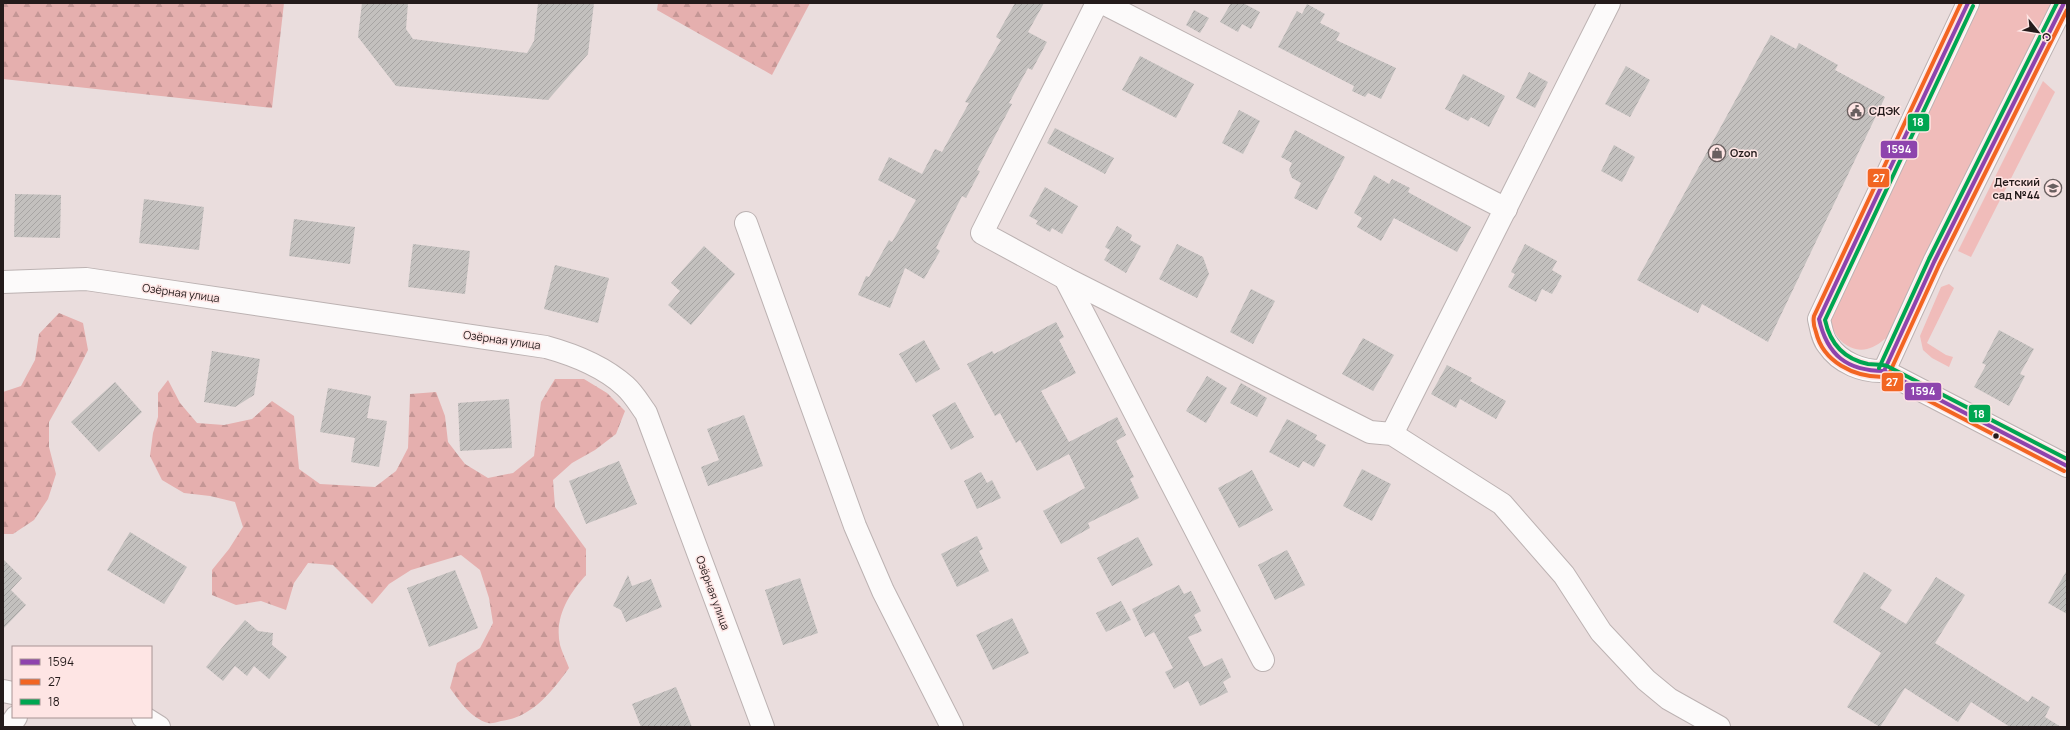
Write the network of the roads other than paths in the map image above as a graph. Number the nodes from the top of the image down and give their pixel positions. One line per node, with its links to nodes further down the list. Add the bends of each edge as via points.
1 (1097, 3): 8 (street, via 982,233)
2 (1103, 3): 6 (street)
3 (1609, 3): 6 (street)
4 (1968, 3): 10 (street, via 1819,319 1827,345 1847,363 1872,372)
5 (2064, 3): 10 (street, via 1934,262)
6 (1506, 209): 11 (street)
7 (746, 223): 19 (street, via 855,526 883,591)
8 (1065, 278): 11 (street, via 1370,432); 13 (street)
9 (3, 282): 18 (street, Озёрная улица, via 93,280 546,347 571,354 600,368 626,387 646,413)
10 (1884, 371): 12 (street)
11 (1392, 434): 20 (street, via 1502,504 1564,575 1601,632 1646,680 1669,699)
12 (2067, 466)
13 (1263, 660)
14 (15, 718): 16 (street)
15 (145, 718): 17 (street)
16 (9, 727)
17 (159, 727)
18 (763, 727)
19 (952, 727)
20 (1719, 727)

